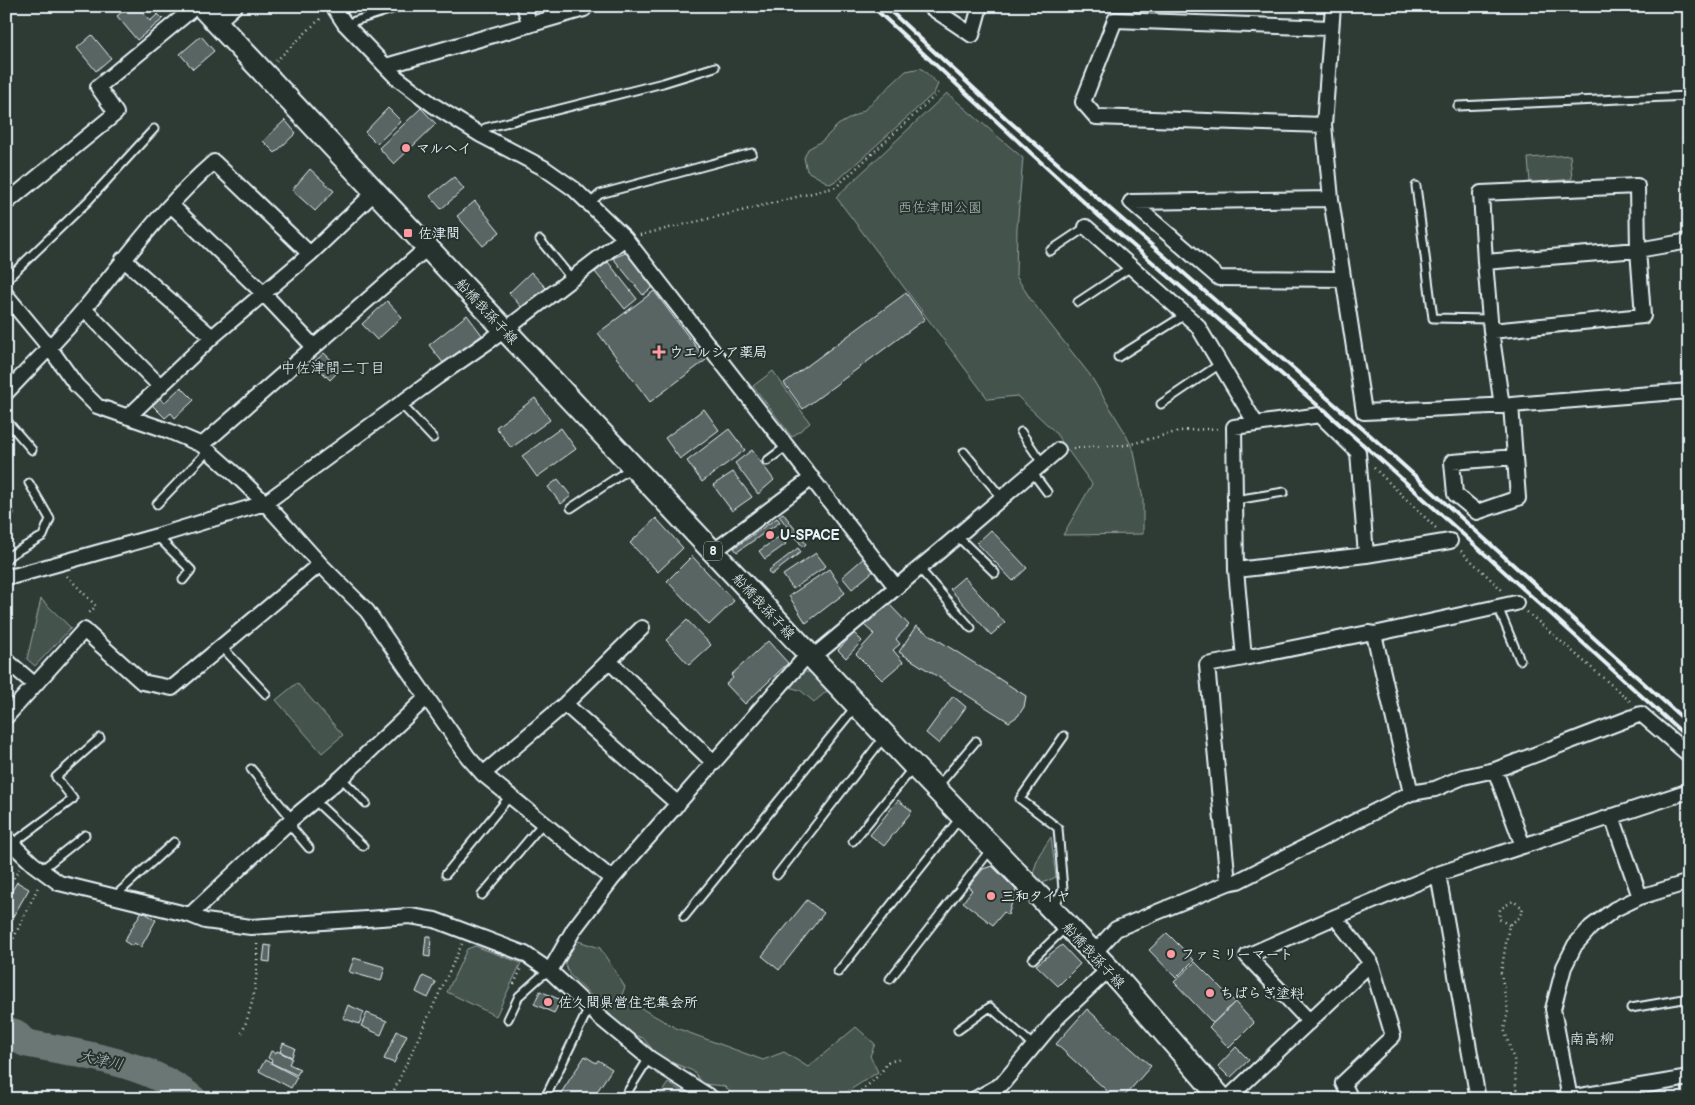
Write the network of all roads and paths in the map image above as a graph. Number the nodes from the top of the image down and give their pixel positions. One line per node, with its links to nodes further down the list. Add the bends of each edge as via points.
1 (196, 6): 28 (street, via 98,87 116,113)
2 (201, 6): 11 (main road, 船橋我孫子線 / 8)
3 (236, 6): 11 (street)
4 (333, 6): 12 (street); 17 (path)
5 (402, 6): 12 (lane)
6 (524, 6): 13 (street)
7 (929, 6): 8 (street, via 972,35)
8 (980, 6)
9 (1333, 6): 14 (street)
10 (584, 9): 13 (street)
11 (216, 23): 17 (main road, 船橋我孫子線 / 8)
12 (345, 24): 15 (street)
13 (530, 25): 15 (street)
14 (1331, 28): 21 (street); 21 (street, via 1115,20 1083,102 1096,117)
15 (386, 66): 23 (street, via 433,105)
16 (715, 66): 23 (lane, via 663,83 485,128)
17 (264, 72): 26 (main road, 船橋我孫子線 / 8)
18 (938, 93): 32 (path, via 836,187)
19 (1689, 96): 20 (lane)
20 (1458, 106)
21 (1324, 125): 27 (street)
22 (154, 129): 44 (lane, via 87,202)
23 (482, 135): 29 (street, via 544,168)
24 (752, 153): 29 (lane, via 600,194)
25 (1416, 186): 50 (lane, via 1433,318)
26 (376, 192): 35 (main road, 船橋我孫子線 / 8); 38 (street)
27 (1331, 199): 43 (street); 43 (street, via 1131,202 1219,278)
28 (6, 203)
29 (590, 203): 32 (street)
30 (171, 205): 38 (street, via 214,162); 39 (street); 46 (street)
31 (1086, 227): 37 (lane); 41 (street)
32 (625, 238): 42 (street); 69 (street)
33 (540, 240): 42 (lane)
34 (1689, 241): 36 (street)
35 (428, 247): 51 (main road, 船橋我孫子線 / 8); 54 (street)
36 (1638, 250): 40 (street); 40 (street, via 1637,186 1480,193); 50 (street, via 1643,316)
37 (1050, 251)
38 (310, 254): 46 (street)
39 (123, 259): 48 (street); 52 (street)
40 (1485, 262): 50 (street)
41 (1131, 267): 47 (lane); 49 (street)
42 (571, 278): 51 (street)
43 (1343, 278): 62 (street, via 1364,412)
44 (6, 280)
45 (6, 294): 53 (street)
46 (264, 294): 52 (street); 54 (street)
47 (1078, 302)
48 (84, 309): 53 (street); 57 (street)
49 (1186, 315): 55 (lane); 56 (street, via 1197,325)
50 (1491, 325): 62 (street)
51 (505, 330): 60 (street); 77 (main road, 船橋我孫子線 / 8)
52 (212, 337): 57 (street)
53 (49, 347): 59 (street); 63 (street, via 76,385 97,406)
54 (314, 347): 70 (street)
55 (1118, 356)
56 (1220, 364): 61 (lane); 65 (street)
57 (160, 386): 63 (street)
58 (1689, 391): 62 (street)
59 (6, 393)
60 (401, 404): 68 (lane); 85 (street)
61 (1161, 404)
62 (1506, 406): 75 (street)
63 (128, 417): 70 (street)
64 (6, 420): 71 (lane)
65 (1256, 424): 66 (street); 74 (street, via 1320,415)
66 (1234, 427): 72 (path, via 1180,431 1127,445); 84 (street)
67 (1021, 432): 78 (lane)
68 (433, 438)
69 (787, 446): 76 (lane); 79 (street)
70 (206, 448): 85 (street); 86 (lane)
71 (32, 450)
72 (1058, 450): 78 (street)
73 (964, 452): 83 (lane)
74 (1358, 452): 90 (path); 92 (street)
75 (1515, 457): 75 (street, via 1518,498 1477,512 1455,494 1452,462)
76 (767, 461)
77 (633, 467): 87 (lane); 91 (main road, 船橋我孫子線 / 8)
78 (1037, 468): 81 (lane); 83 (street)
79 (812, 478): 91 (street); 101 (street)
80 (29, 482): 93 (lane, via 50,519 43,536)
81 (1047, 492)
82 (1284, 492): 84 (lane)
83 (1002, 498): 89 (street)
84 (1235, 500): 97 (street)
85 (265, 503): 88 (street); 95 (street)
86 (157, 504)
87 (571, 508)
88 (157, 536): 94 (street); 100 (lane, via 191,570)
89 (958, 536): 96 (street); 98 (lane)
90 (1450, 541): 92 (street); 102 (path)
91 (714, 552): 109 (main road, 船橋我孫子線 / 8)
92 (1366, 555): 97 (street)
93 (6, 560)
94 (56, 564): 99 (street, via 14,576); 106 (path, via 96,606 82,621)
95 (320, 564): 108 (street); 116 (street, via 366,611)
96 (919, 568): 101 (street); 105 (lane)
97 (1236, 570): 110 (street)
98 (995, 573)
99 (6, 575)
100 (183, 580)
101 (896, 587): 109 (street)
102 (1516, 603): 103 (street); 119 (path, via 1637,707)
103 (1498, 607): 107 (street); 112 (lane)
104 (642, 628): 113 (street)
105 (970, 628)
106 (84, 630): 108 (street, via 142,682 172,688); 114 (street)
107 (1374, 634): 110 (street); 134 (street)
108 (221, 646): 115 (lane)
109 (813, 657): 118 (main road, 船橋我孫子線 / 8); 126 (street, via 803,660)
110 (1244, 658): 158 (street, via 1207,665)
111 (6, 660): 114 (street)
112 (1520, 660)
113 (609, 661): 117 (street); 126 (street)
114 (34, 684): 120 (street)
115 (266, 694)
116 (426, 698): 130 (street); 131 (street)
117 (565, 704): 130 (street); 138 (street)
118 (857, 705): 121 (main road, 船橋我孫子線 / 8); 166 (lane)
119 (1641, 714): 125 (street); 129 (street)
120 (6, 717)
121 (886, 735): 127 (main road, 船橋我孫子線 / 8); 155 (lane)
122 (1064, 736): 163 (lane, via 1020,799 1058,828 1063,890)
123 (100, 738): 144 (lane, via 56,777 73,799)
124 (976, 741): 132 (lane)
125 (1689, 755)
126 (714, 763): 138 (street)
127 (914, 766): 132 (main road, 船橋我孫子線 / 8); 145 (lane)
128 (251, 769): 141 (lane)
129 (1495, 770): 134 (street); 148 (street)
130 (483, 774): 135 (street)
131 (341, 778): 136 (street); 137 (lane)
132 (936, 788): 139 (main road, 船橋我孫子線 / 8)
133 (1689, 791): 140 (street)
134 (1411, 793): 158 (street, via 1268,867)
135 (510, 796): 142 (street); 153 (lane)
136 (314, 800): 141 (street); 147 (lane)
137 (366, 803)
138 (678, 804): 156 (street)
139 (962, 816): 150 (main road, 船橋我孫子線 / 8); 177 (lane)
140 (1612, 816): 148 (street); 162 (street)
141 (292, 819): 149 (lane, via 293,828); 164 (street)
142 (543, 823): 156 (street); 160 (lane)
143 (85, 835): 152 (lane)
144 (9, 840): 151 (street)
145 (853, 841)
146 (174, 842): 161 (lane)
147 (363, 846)
148 (1523, 846): 154 (street)
149 (309, 848)
150 (992, 848): 163 (main road, 船橋我孫子線 / 8); 178 (lane)
151 (26, 857): 152 (street); 159 (path)
152 (43, 871): 161 (street, via 59,883); 171 (path)
153 (446, 874)
154 (1438, 874): 165 (street); 200 (street)
155 (778, 875)
156 (612, 879): 176 (street, via 574,929)
157 (1689, 882): 162 (street)
158 (1228, 883): 172 (street, via 1116,929)
159 (6, 891)
160 (482, 895)
161 (115, 896): 164 (street)
162 (1640, 897): 191 (street, via 1591,927 1575,945 1564,967 1553,1009)
163 (1052, 910): 168 (main road, 船橋我孫子線 / 8)
164 (190, 915): 169 (street, via 205,921)
165 (1335, 916): 174 (street); 183 (street, via 1247,956)
166 (684, 917)
167 (1509, 925): 167 (path, via 1519,918 1523,908 1513,901 1500,909 1499,919); 201 (path, via 1501,973 1508,1011 1504,1029 1514,1060)
168 (1067, 926): 172 (main road, 船橋我孫子線 / 8); 173 (lane)
169 (251, 927): 170 (street, via 410,916 435,920); 185 (path, via 257,935 258,971)
170 (468, 932): 176 (street, via 524,954); 192 (path)
171 (7, 952)
172 (1093, 954): 175 (main road, 船橋我孫子線 / 8)
173 (1033, 958)
174 (1371, 963): 183 (street); 199 (street, via 1393,1036 1343,1083)
175 (1109, 970): 186 (street, via 1058,1017); 197 (main road, 船橋我孫子線 / 8)
176 (550, 971): 180 (street); 182 (lane, via 519,996)
177 (838, 972)
178 (890, 979)
179 (1689, 998): 181 (lane)
180 (589, 1008): 187 (street); 190 (lane)
181 (1631, 1008)
182 (508, 1019)
183 (1310, 1022): 198 (street)
184 (958, 1030): 186 (lane, via 990,1007)
185 (242, 1033)
186 (1034, 1046): 196 (street, via 1002,1084)
187 (649, 1058): 193 (lane); 194 (street)
188 (900, 1058): 195 (path, via 888,1062 880,1076)
189 (1689, 1078): 191 (street)
190 (546, 1096)
191 (1567, 1098)
192 (390, 1099)
193 (623, 1099)
194 (712, 1099)
195 (848, 1099)
196 (975, 1099)
197 (1222, 1099)
198 (1227, 1099)
199 (1351, 1099)
200 (1478, 1099)
201 (1517, 1099)

